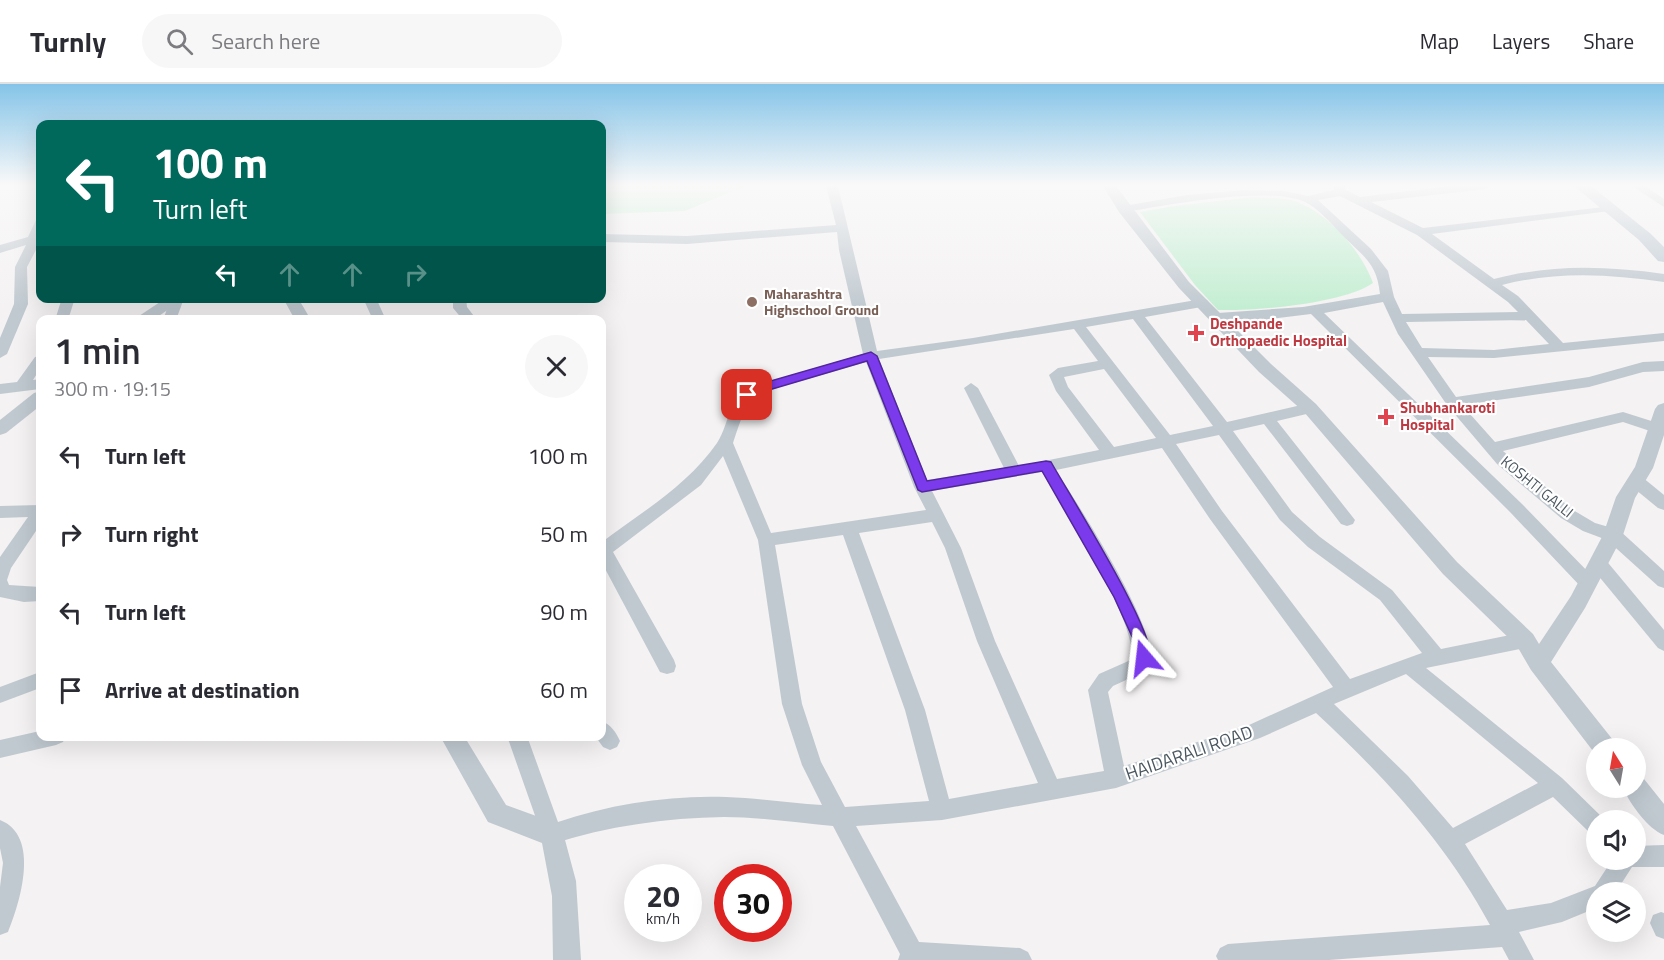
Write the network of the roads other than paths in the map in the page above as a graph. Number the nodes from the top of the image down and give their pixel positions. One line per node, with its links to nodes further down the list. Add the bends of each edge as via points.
1 (1138, 227): 17 (street)
2 (1341, 227): 15 (street, KOSHTI GALLI, via 1384,274)
3 (1411, 227): 8 (street)
4 (1461, 227): 8 (street)
5 (1630, 227): 12 (main road)
6 (843, 228): 9 (street, via 687,240); 29 (street)
7 (36, 232): 10 (street)
8 (1421, 232): 14 (street)
9 (606, 238)
10 (33, 239): 11 (street); 28 (street, via 21,267 21,304)
11 (0, 249)
12 (1664, 257)
13 (1664, 278): 14 (street, via 1570,270 1534,272)
14 (1494, 283): 21 (street)
15 (1387, 297): 18 (street); 23 (street, KOSHTI GALLI)
16 (172, 303): 20 (street)
17 (1202, 303): 19 (street); 22 (street)
18 (1314, 310): 22 (street, via 1267,317); 67 (street, via 1500,491)
19 (1136, 314): 24 (street); 43 (street)
20 (150, 315)
21 (1528, 316): 23 (street); 26 (street)
22 (1218, 317): 39 (street, via 1265,368)
23 (1397, 318): 27 (street, KOSHTI GALLI)
24 (1077, 324): 29 (street); 30 (street)
25 (1664, 337): 26 (street)
26 (1558, 346): 27 (street, via 1494,354)
27 (1417, 352): 38 (street, KOSHTI GALLI)
28 (0, 354)
29 (871, 356): 46 (street, via 747,395); 52 (street)
30 (1108, 364): 45 (street); 48 (street, via 1056,375 1061,388)
31 (36, 366): 33 (street)
32 (1664, 366): 38 (street, via 1589,382)
33 (22, 385): 35 (street); 36 (street)
34 (971, 388): 50 (street)
35 (0, 389)
36 (36, 394)
37 (36, 399): 42 (street)
38 (1452, 402): 47 (street, KOSHTI GALLI)
39 (1310, 408): 41 (street); 70 (street, via 1450,568)
40 (1664, 409): 44 (street)
41 (1267, 418): 43 (street); 58 (street)
42 (0, 429)
43 (1223, 429): 45 (street); 72 (street, via 1286,516 1314,542 1386,595)
44 (1659, 429): 47 (street, via 1623,417); 51 (street)
45 (1165, 441): 48 (street); 77 (street)
46 (725, 443): 61 (street); 62 (street, via 696,481)
47 (1492, 448): 60 (street, KOSHTI GALLI, via 1567,514)
48 (1110, 453): 49 (street)
49 (1046, 466): 50 (street); 85 (street, via 1120,595 1144,651 1143,663 1106,680 1098,690)
50 (1014, 472): 52 (street)
51 (1636, 481): 53 (street); 60 (street)
52 (922, 487): 56 (street)
53 (1664, 504)
54 (0, 512): 55 (street)
55 (36, 512)
56 (937, 515): 59 (street); 87 (street, via 986,641)
57 (36, 518): 65 (street)
58 (1347, 520)
59 (850, 530): 61 (street); 89 (street, via 915,710)
60 (1613, 535): 64 (street); 66 (street, KOSHTI GALLI)
61 (766, 540): 91 (street, via 792,704 812,765)
62 (606, 547)
63 (606, 557): 75 (street)
64 (1598, 563): 67 (street); 71 (street)
65 (0, 576)
66 (1664, 581)
67 (1588, 583): 73 (street)
68 (0, 584): 69 (street, via 2,591)
69 (36, 594)
70 (1524, 640): 72 (street, HAIDARALI ROAD); 73 (street)
71 (1664, 643)
72 (1437, 658): 74 (street, HAIDARALI ROAD)
73 (1539, 663): 80 (street)
74 (1408, 665): 77 (street, HAIDARALI ROAD); 86 (street)
75 (667, 666)
76 (36, 682): 78 (street)
77 (1345, 688): 79 (street, HAIDARALI ROAD)
78 (0, 695)
79 (1318, 702): 85 (street, HAIDARALI ROAD, via 1253,732); 95 (street, via 1368,748)
80 (1597, 738)
81 (36, 741): 84 (street)
82 (454, 741): 94 (street, via 497,814)
83 (519, 741): 94 (street)
84 (0, 749)
85 (1116, 778): 87 (street, HAIDARALI ROAD)
86 (1556, 785): 90 (street); 95 (street)
87 (1051, 789): 89 (street, HAIDARALI ROAD)
88 (1644, 798): 92 (street)
89 (942, 810): 91 (street, HAIDARALI ROAD)
90 (1586, 815)
91 (841, 817): 94 (street, HAIDARALI ROAD, via 725,807 640,812); 101 (street)
92 (1664, 823)
93 (0, 830): 99 (street, via 15,860)
94 (552, 834): 103 (street, via 562,863 568,921)
95 (1450, 841): 100 (street)
96 (1664, 856): 97 (street)
97 (1646, 857)
98 (1586, 902): 100 (street)
99 (0, 924)
100 (1505, 929): 102 (street); 105 (street)
101 (911, 956): 104 (street)
102 (1228, 956)
103 (567, 960)
104 (1020, 960)
105 (1522, 960)

